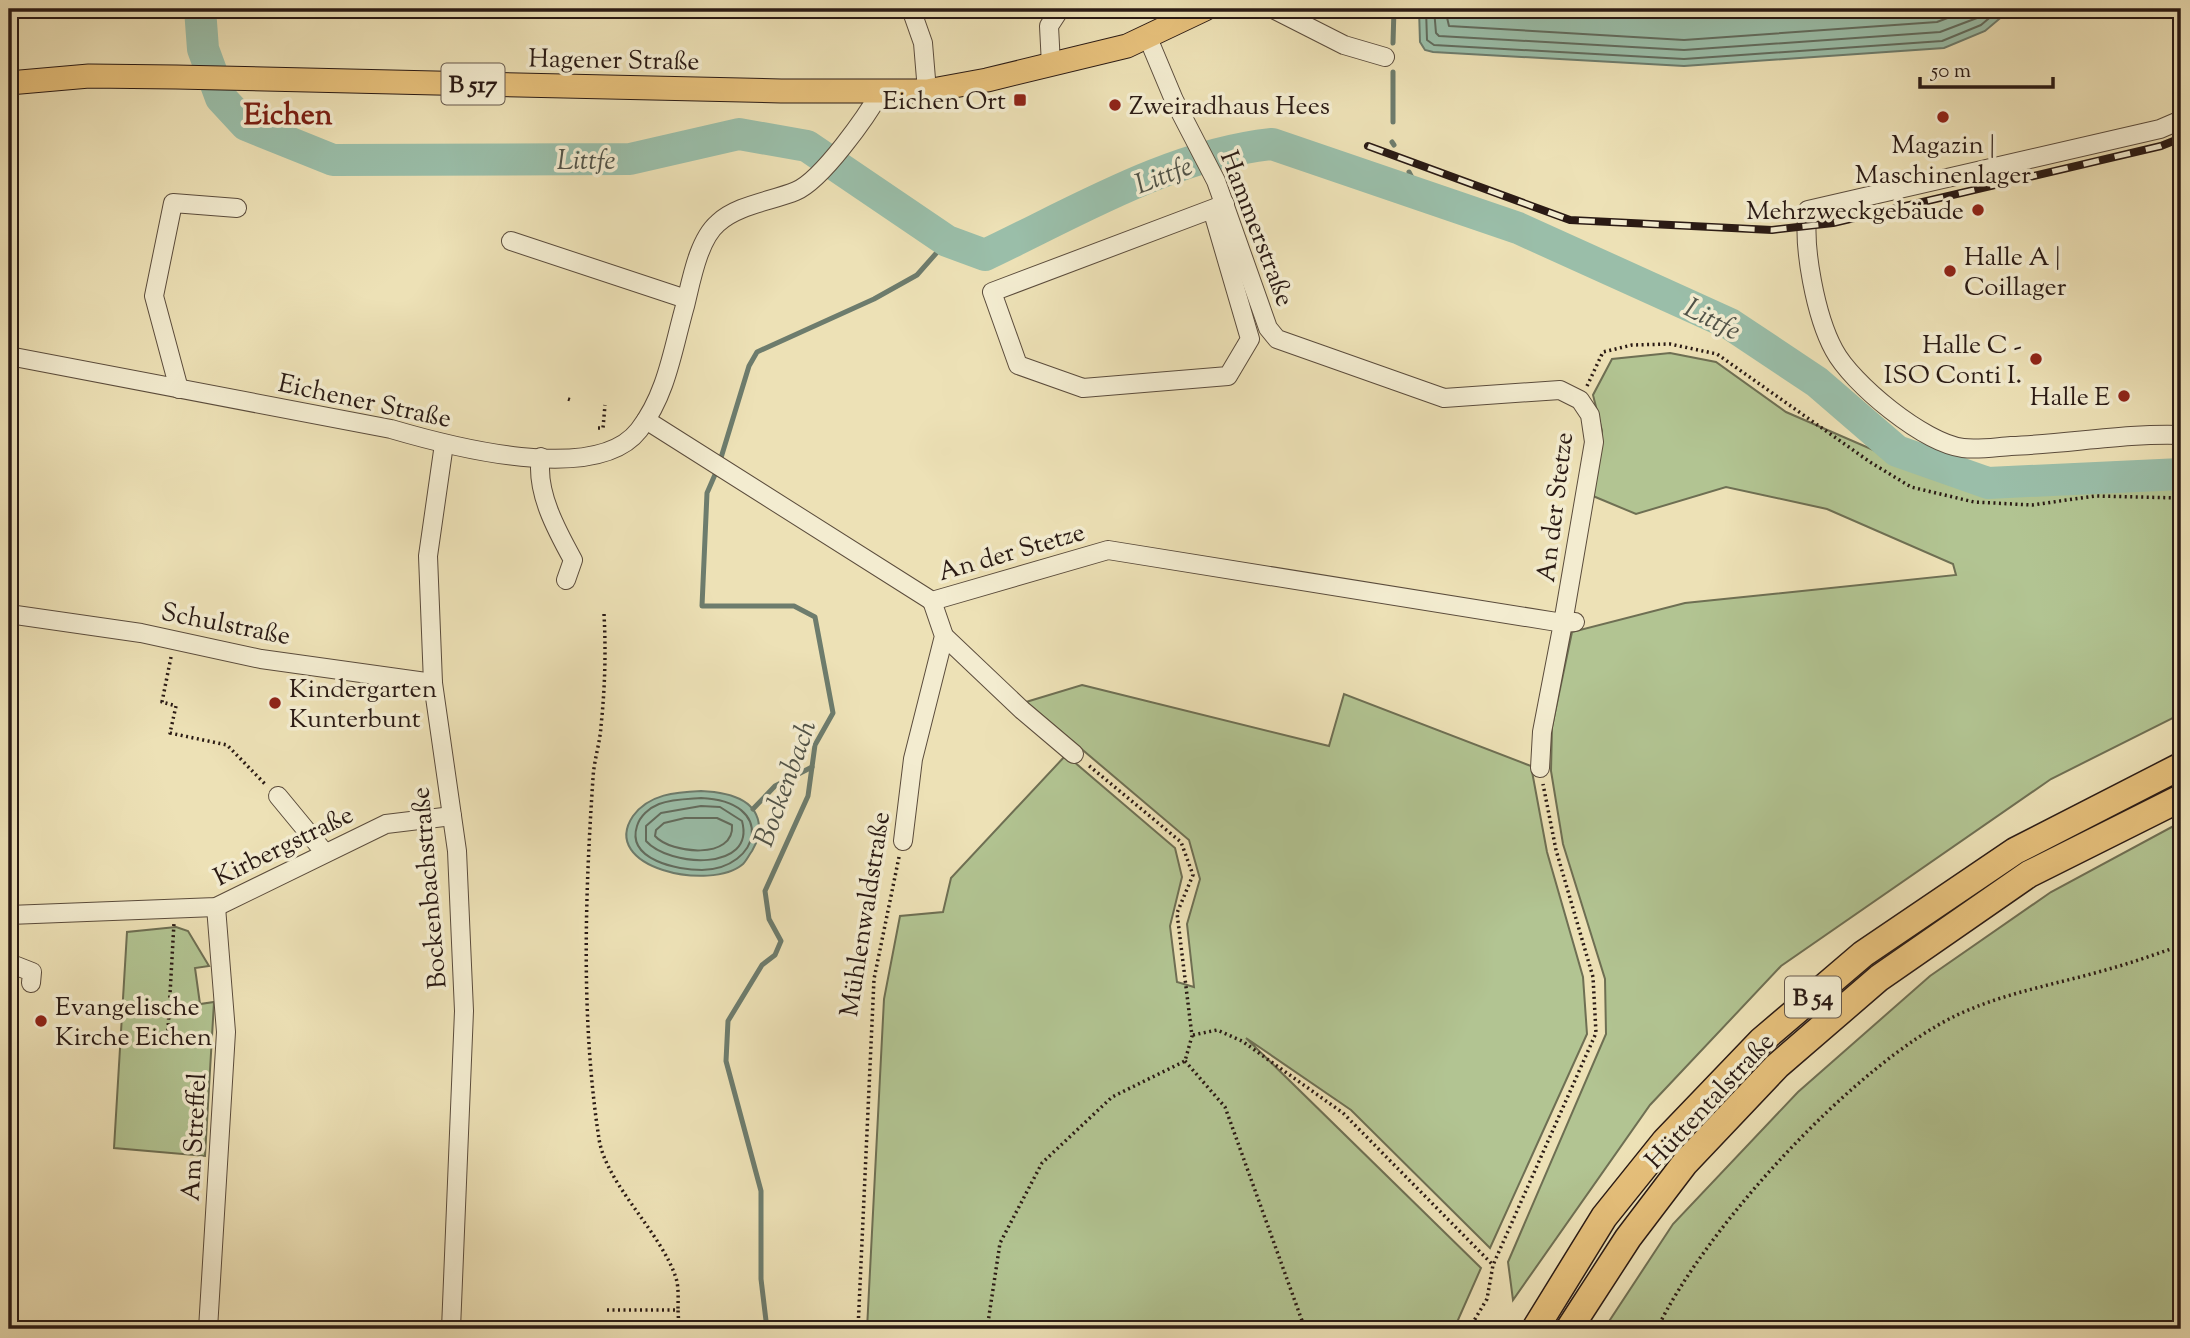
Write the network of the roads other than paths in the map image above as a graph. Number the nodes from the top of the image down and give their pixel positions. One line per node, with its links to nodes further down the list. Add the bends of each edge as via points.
1 (911, 9): 10 (street, via 923,43)
2 (1060, 9): 7 (street, via 1049,26)
3 (1205, 9): 5 (main road, Hagener Straße / B 517)
4 (1273, 9): 6 (street, via 1344,45)
5 (1148, 38): 7 (main road, Hagener Straße / B 517); 12 (street, Hammerstraße, via 1216,181)
6 (1385, 57)
7 (1051, 65): 10 (main road, Hagener Straße / B 517)
8 (9, 83): 9 (main road, Hagener Straße / B 517, via 89,76)
9 (881, 91): 10 (main road, Hagener Straße / B 517); 15 (street, Eichener Straße, via 863,123 799,190 717,223 698,257)
10 (927, 91)
11 (2181, 120): 20 (street, via 2160,129 1808,210 1805,232 1824,327 1835,353 1891,413 1930,437 1962,448)
12 (1218, 207): 12 (street, via 1250,339 1228,376 1083,388 1018,365 992,292); 18 (street, Hammerstraße, via 1268,328 1277,339 1444,398 1559,390)
13 (237, 208): 17 (street, via 173,203 154,296)
14 (511, 241): 15 (street)
15 (686, 299): 19 (street, Eichener Straße, via 662,391)
16 (9, 356): 17 (street, Eichener Straße)
17 (179, 389): 21 (street, Eichener Straße, via 391,429)
18 (1580, 400): 26 (street, An der Stetze, via 1590,415 1594,442)
19 (646, 420): 22 (street, Eichener Straße, via 627,442 595,456); 24 (street, An der Stetze)
20 (2181, 435)
21 (444, 444): 22 (street, Eichener Straße); 28 (street, Bockenbachstraße, via 428,556)
22 (541, 457): 23 (street, via 539,470 551,513 573,560)
23 (566, 580)
24 (932, 601): 26 (street, An der Stetze, via 1108,550); 27 (street)
25 (9, 614): 28 (street, Schulstraße, via 175,640 261,659)
26 (1569, 623): 31 (street, An der Stetze, via 1542,732)
27 (944, 636): 29 (street); 35 (street, Mühlenwaldstraße, via 913,759)
28 (433, 683): 34 (street, Bockenbachstraße)
29 (1074, 754)
30 (2181, 766): 43 (highway, Hüttentalstraße / B 54, via 2015,851 1863,954 1761,1041 1665,1141 1604,1217)
31 (1540, 768)
32 (278, 796): 36 (street)
33 (2181, 798): 44 (highway, Hüttentalstraße / B 54, via 2029,874 1879,978 1788,1057 1685,1163 1628,1238)
34 (452, 816): 36 (street, Kirbergstraße, via 386,824); 42 (street, Bockenbachstraße, via 464,1011)
35 (902, 841)
36 (325, 853): 37 (street, Kirbergstraße)
37 (216, 907): 38 (street, Kirbergstraße); 41 (street, Am Streffel, via 226,1032)
38 (9, 915)
39 (9, 963): 40 (street, via 32,972)
40 (31, 983)
41 (208, 1329)
42 (451, 1329)
43 (1535, 1329)
44 (1569, 1329)

